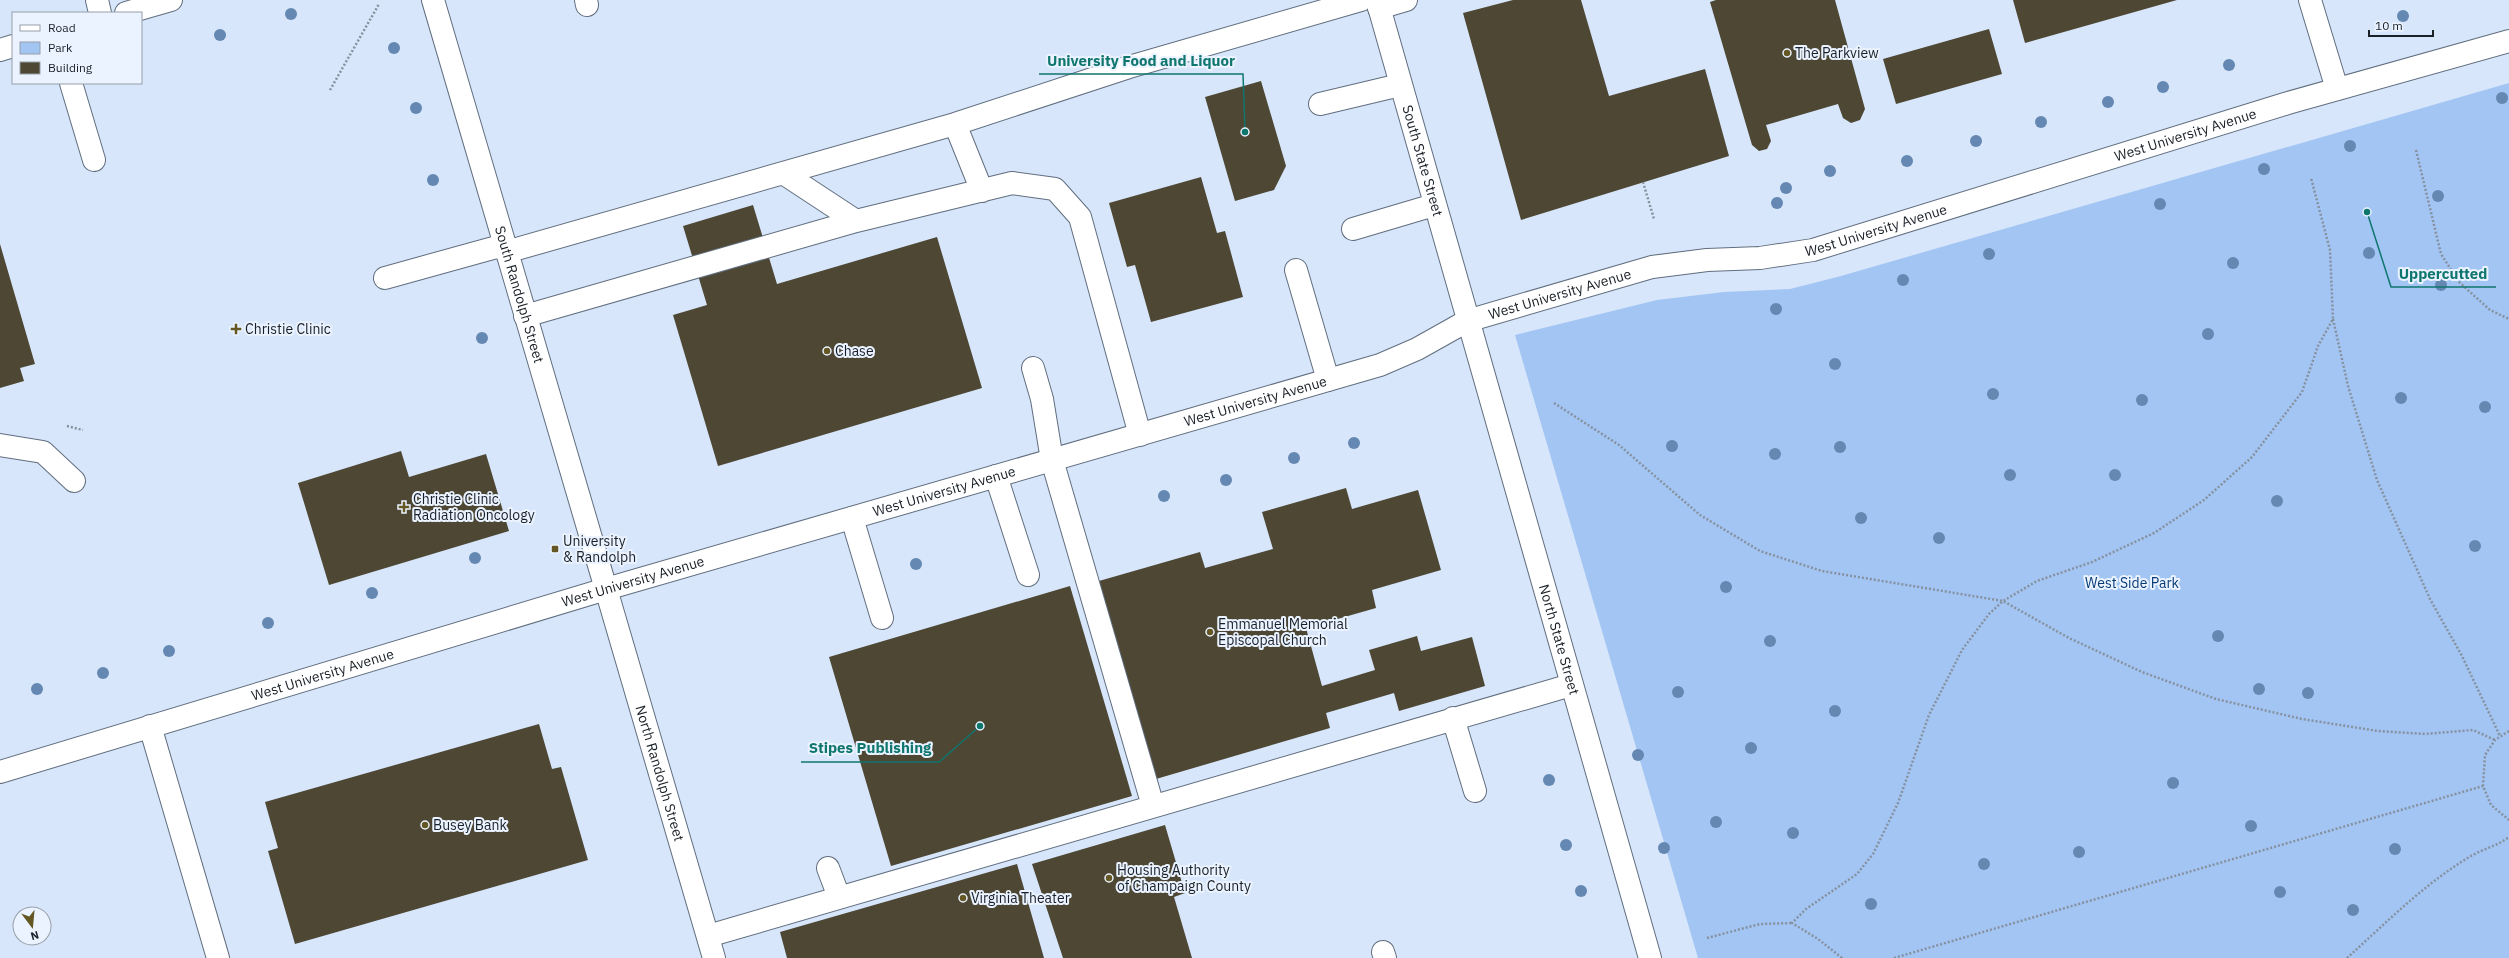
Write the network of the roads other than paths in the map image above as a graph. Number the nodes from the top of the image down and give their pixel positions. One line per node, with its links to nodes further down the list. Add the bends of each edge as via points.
1 (96, 0): 7 (main road)
2 (171, 0): 8 (main road)
3 (432, 0): 23 (main road, South Randolph Street)
4 (1406, 0): 6 (main road)
5 (2310, 0): 14 (main road)
6 (1372, 3): 13 (main road, South State Street); 16 (main road, via 1129,67)
7 (100, 12)
8 (129, 12)
9 (2509, 41): 14 (main road, West University Avenue)
10 (12, 46): 11 (main road)
11 (0, 50)
12 (71, 84): 17 (main road)
13 (1400, 84): 15 (main road); 20 (main road, South State Street)
14 (2336, 89): 27 (main road, West University Avenue, via 1813,250 1760,258 1707,260 1652,267)
15 (1320, 104)
16 (955, 124): 18 (main road); 19 (main road)
17 (94, 160)
18 (783, 173): 21 (main road); 23 (main road)
19 (982, 191): 21 (main road); 30 (main road, via 1012,183 1055,189 1080,217)
20 (1434, 205): 22 (main road); 27 (main road, South State Street)
21 (856, 221): 26 (main road)
22 (1353, 229)
23 (505, 249): 25 (main road); 26 (main road, South Randolph Street)
24 (1296, 270): 29 (main road)
25 (385, 278)
26 (525, 316): 37 (main road, South Randolph Street)
27 (1467, 321): 29 (main road, West University Avenue, via 1417,349 1380,365); 39 (main road, North State Street)
28 (1034, 368): 32 (main road)
29 (1328, 380): 30 (main road, West University Avenue)
30 (1140, 435): 32 (main road, West University Avenue)
31 (0, 445): 34 (main road, via 43,452)
32 (1052, 460): 33 (main road, West University Avenue); 44 (main road)
33 (996, 476): 35 (main road, West University Avenue); 36 (main road)
34 (74, 481)
35 (852, 518): 37 (main road, West University Avenue); 38 (main road)
36 (1028, 575)
37 (606, 589): 41 (main road, West University Avenue); 47 (main road, North Randolph Street)
38 (882, 618)
39 (1571, 685): 40 (main road); 50 (main road, North State Street)
40 (1453, 718): 43 (main road); 44 (main road)
41 (150, 726): 42 (main road, West University Avenue); 48 (main road)
42 (0, 772)
43 (1475, 791)
44 (1153, 806): 46 (main road)
45 (828, 868): 46 (main road)
46 (839, 898): 47 (main road)
47 (708, 936): 49 (main road, North Randolph Street)
48 (218, 958)
49 (714, 958)
50 (1650, 958)

